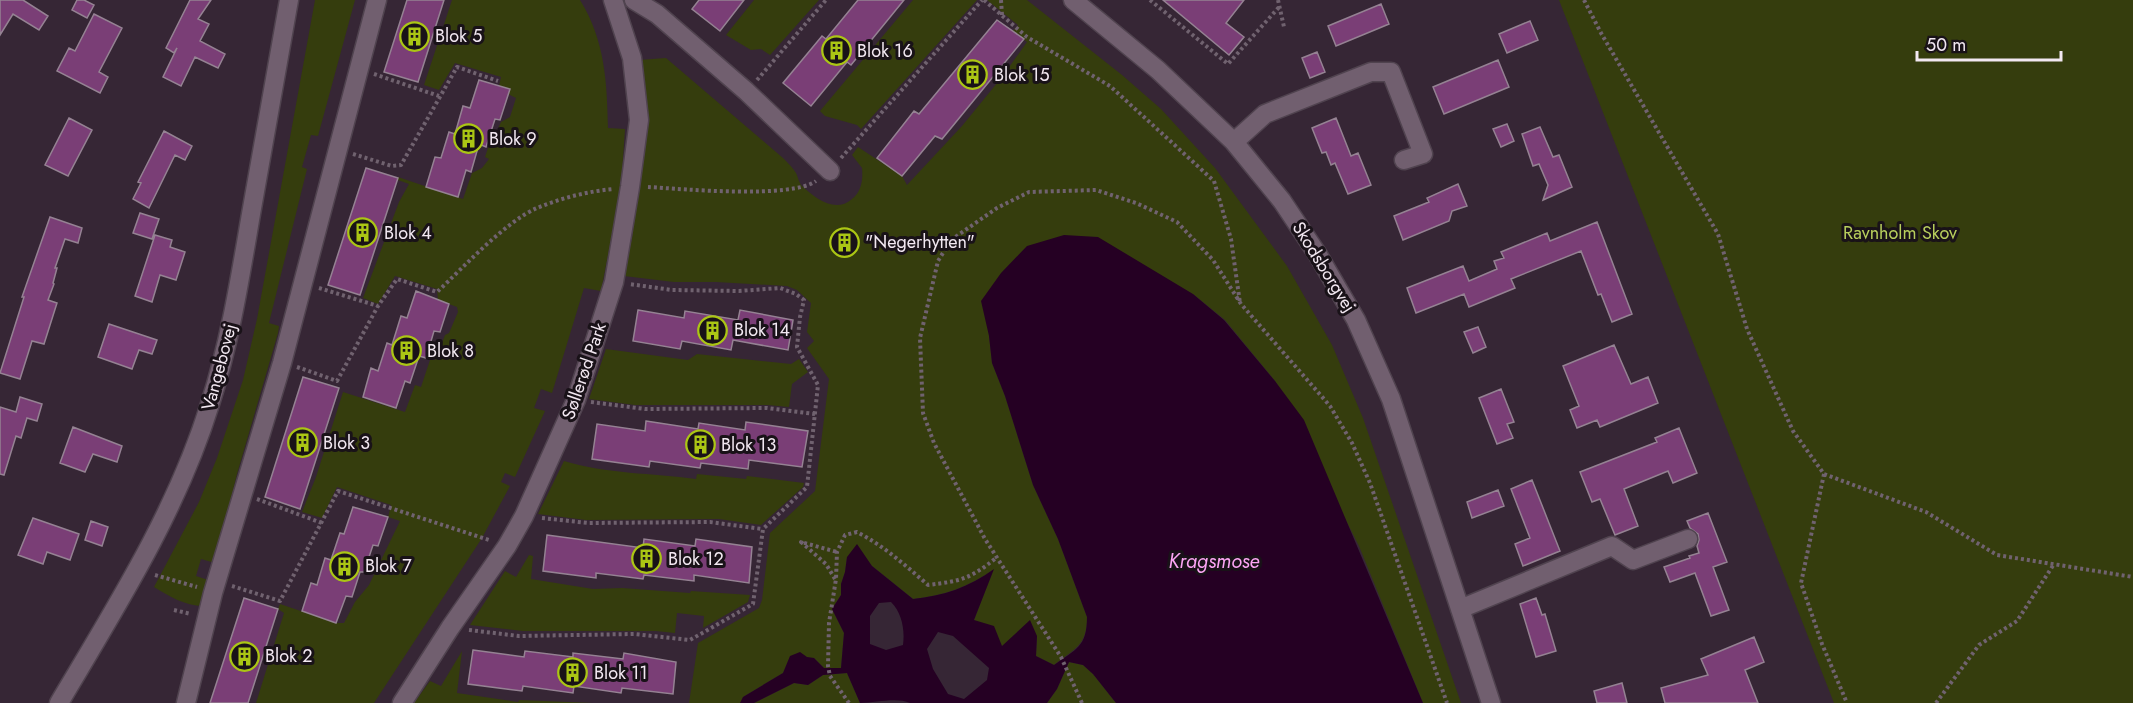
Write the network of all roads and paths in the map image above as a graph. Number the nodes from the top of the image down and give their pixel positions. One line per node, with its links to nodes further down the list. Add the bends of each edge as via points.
1 (289, 0): 41 (street, Vangebovej, via 230,336 195,448)
2 (377, 0): 15 (street)
3 (613, 0): 23 (street, Søllerød Park, via 632,58 639,120)
4 (634, 0): 17 (street, via 657,14)
5 (826, 0): 17 (path)
6 (983, 0): 13 (path); 22 (path)
7 (1001, 0): 13 (path)
8 (1073, 0): 19 (street, Skodsborgvej, via 1158,70)
9 (1150, 0): 12 (path, via 1228,64)
10 (1278, 0): 12 (path)
11 (1584, 0): 31 (path, via 1718,234 1747,329 1792,431)
12 (1280, 6): 14 (path)
13 (1002, 15): 26 (path, via 1027,37 1110,86 1214,181 1231,239)
14 (1284, 27)
15 (359, 70): 18 (path); 20 (street)
16 (498, 81): 18 (path, via 457,67)
17 (746, 92): 22 (street)
18 (440, 96): 20 (path, via 401,165 392,166)
19 (1234, 142): 21 (street, via 1266,114 1371,72 1391,72 1423,154); 45 (street, Skodsborgvej, via 1282,201 1356,320 1390,399)
20 (338, 149): 25 (street)
21 (1404, 160)
22 (830, 171): 23 (path, via 809,186 793,190)
23 (630, 187): 24 (street, Søllerød Park); 27 (path, via 597,190 536,208 513,223 437,292 397,279)
24 (614, 282): 29 (street, Søllerød Park); 30 (path, via 672,290 780,288 796,294 804,300 797,347 818,385)
25 (302, 283): 27 (path); 28 (street)
26 (1240, 304): 39 (path, via 1213,260 1177,222 1096,190 1029,192 997,208 951,240 938,261 920,338 922,413); 52 (path, via 1330,406 1352,443 1371,483)
27 (378, 306): 28 (path, via 337,381)
28 (282, 363): 32 (street)
29 (576, 400): 30 (path, via 645,409 767,408); 33 (street, Søllerød Park)
30 (815, 414): 35 (path, via 807,487)
31 (1824, 474): 40 (path, via 1926,512 1997,555); 54 (path, via 1801,583)
32 (242, 493): 34 (path); 44 (street)
33 (524, 516): 35 (path, via 588,522 710,522); 37 (street, Søllerød Park)
34 (322, 523): 37 (path, via 338,491); 44 (path, via 280,601)
35 (762, 529): 46 (path, via 753,604 690,640 634,634 519,636)
36 (1688, 539): 45 (street, via 1633,560 1612,546)
37 (507, 546): 46 (street, Søllerød Park)
38 (837, 552): 39 (path, via 845,535 857,532 893,554 928,585 974,575); 43 (path); 43 (path, via 801,542 826,564)
39 (996, 558): 51 (path, via 1061,657)
40 (2054, 564): 42 (path); 55 (path, via 2017,621 1979,645)
41 (137, 569): 44 (path); 47 (street, Vangebovej)
42 (2133, 577)
43 (836, 579): 50 (path, via 828,666 830,676)
44 (215, 587): 48 (street)
45 (1460, 609): 53 (street, Skodsborgvej)
46 (450, 628): 49 (street, Søllerød Park)
47 (59, 703)
48 (186, 703)
49 (402, 703)
50 (849, 703)
51 (1082, 703)
52 (1447, 703)
53 (1491, 703)
54 (1847, 703)
55 (1936, 703)

